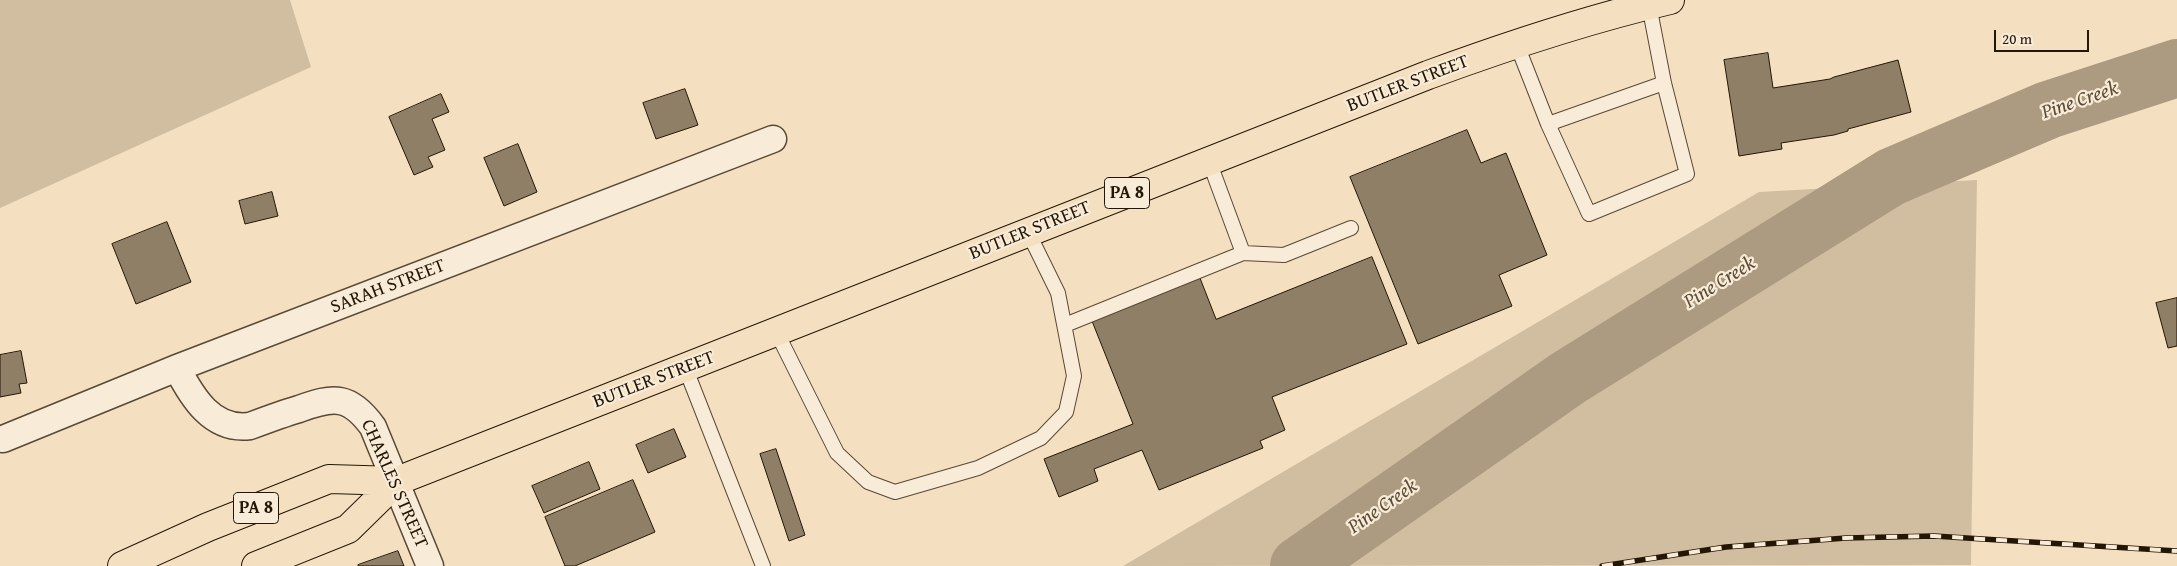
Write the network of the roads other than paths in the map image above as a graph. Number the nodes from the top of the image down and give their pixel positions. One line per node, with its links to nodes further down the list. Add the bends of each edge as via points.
1 (1660, 2): 2 (highway, BUTLER STREET / PA 8); 3 (lane)
2 (1518, 45): 4 (lane); 6 (highway, BUTLER STREET / PA 8, via 1428,75)
3 (1664, 82): 4 (lane); 4 (lane, via 1687,174 1589,214)
4 (1548, 124)
5 (774, 139): 13 (street, SARAH STREET)
6 (1209, 161): 8 (highway, BUTLER STREET / PA 8); 9 (lane)
7 (1351, 228): 9 (lane, via 1284,255)
8 (1028, 232): 10 (lane, via 1058,293); 11 (highway, BUTLER STREET / PA 8)
9 (1243, 253): 10 (lane)
10 (1065, 325): 11 (lane, via 1074,376 1066,412 1041,438 978,468 895,492 868,482 837,453)
11 (776, 332): 12 (highway, BUTLER STREET / PA 8)
12 (685, 367): 15 (highway, BUTLER STREET / PA 8); 19 (lane)
13 (177, 368): 14 (street, SARAH STREET); 15 (street, CHARLES STREET, via 202,408 215,418 235,426 250,426 329,399 353,406 373,427)
14 (3, 439)
15 (397, 481): 16 (highway, BUTLER STREET / PA 8, via 329,479 208,527); 17 (highway, BUTLER STREET / PA 8, via 348,530); 18 (street, CHARLES STREET)
16 (122, 566)
17 (256, 566)
18 (430, 566)
19 (763, 566)

